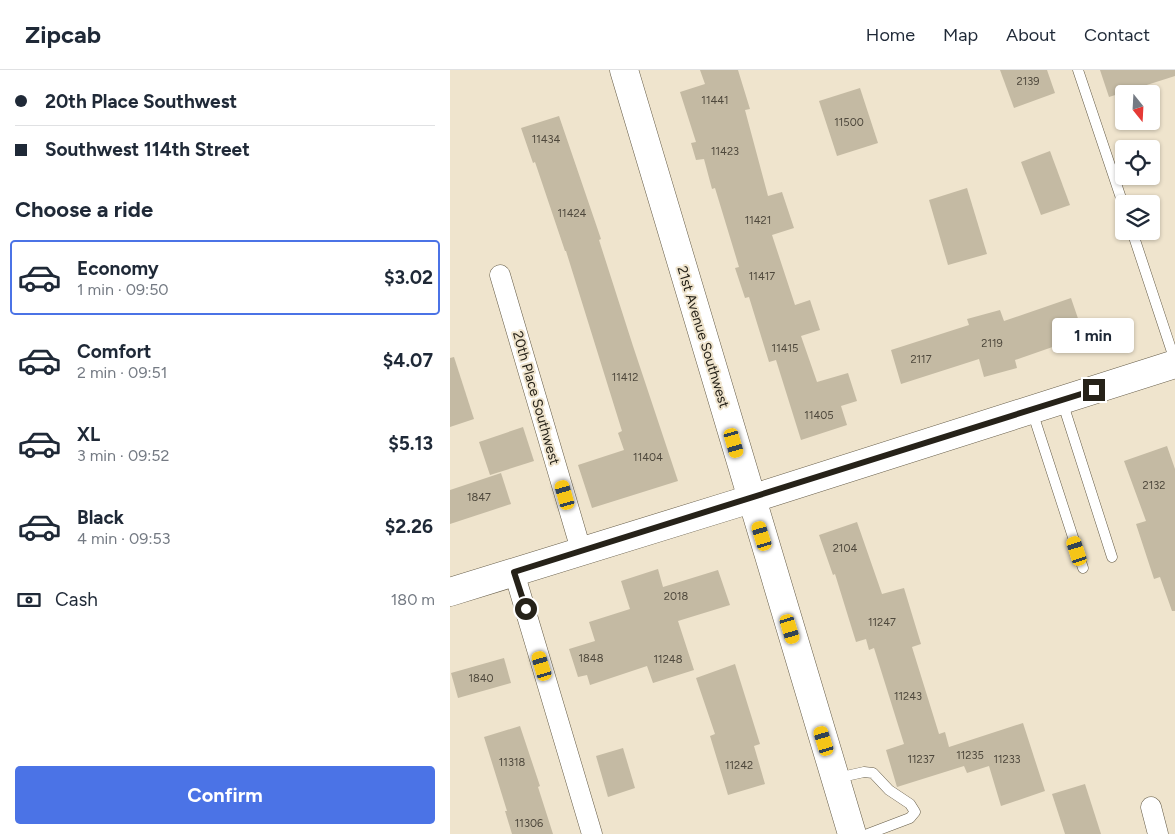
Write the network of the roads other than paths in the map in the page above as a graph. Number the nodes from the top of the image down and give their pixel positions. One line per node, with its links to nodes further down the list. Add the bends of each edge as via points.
1 (624, 70): 9 (street, 21st Avenue Southwest)
2 (1078, 70): 3 (lane)
3 (1120, 195)
4 (1135, 240): 6 (lane)
5 (500, 275): 10 (street, 20th Place Southwest)
6 (1175, 362): 7 (street)
7 (1062, 400): 8 (street); 11 (lane)
8 (1031, 410): 9 (street); 12 (lane)
9 (751, 499): 10 (street); 15 (street, 21st Avenue Southwest)
10 (581, 550): 13 (street)
11 (1112, 557)
12 (1083, 568)
13 (514, 572): 14 (street); 17 (street)
14 (450, 592)
15 (835, 778): 18 (street, 21st Avenue Southwest); 19 (lane, via 873,773 915,812 910,818)
16 (1150, 807): 20 (street)
17 (592, 834)
18 (852, 834)
19 (868, 834)
20 (1158, 834)

